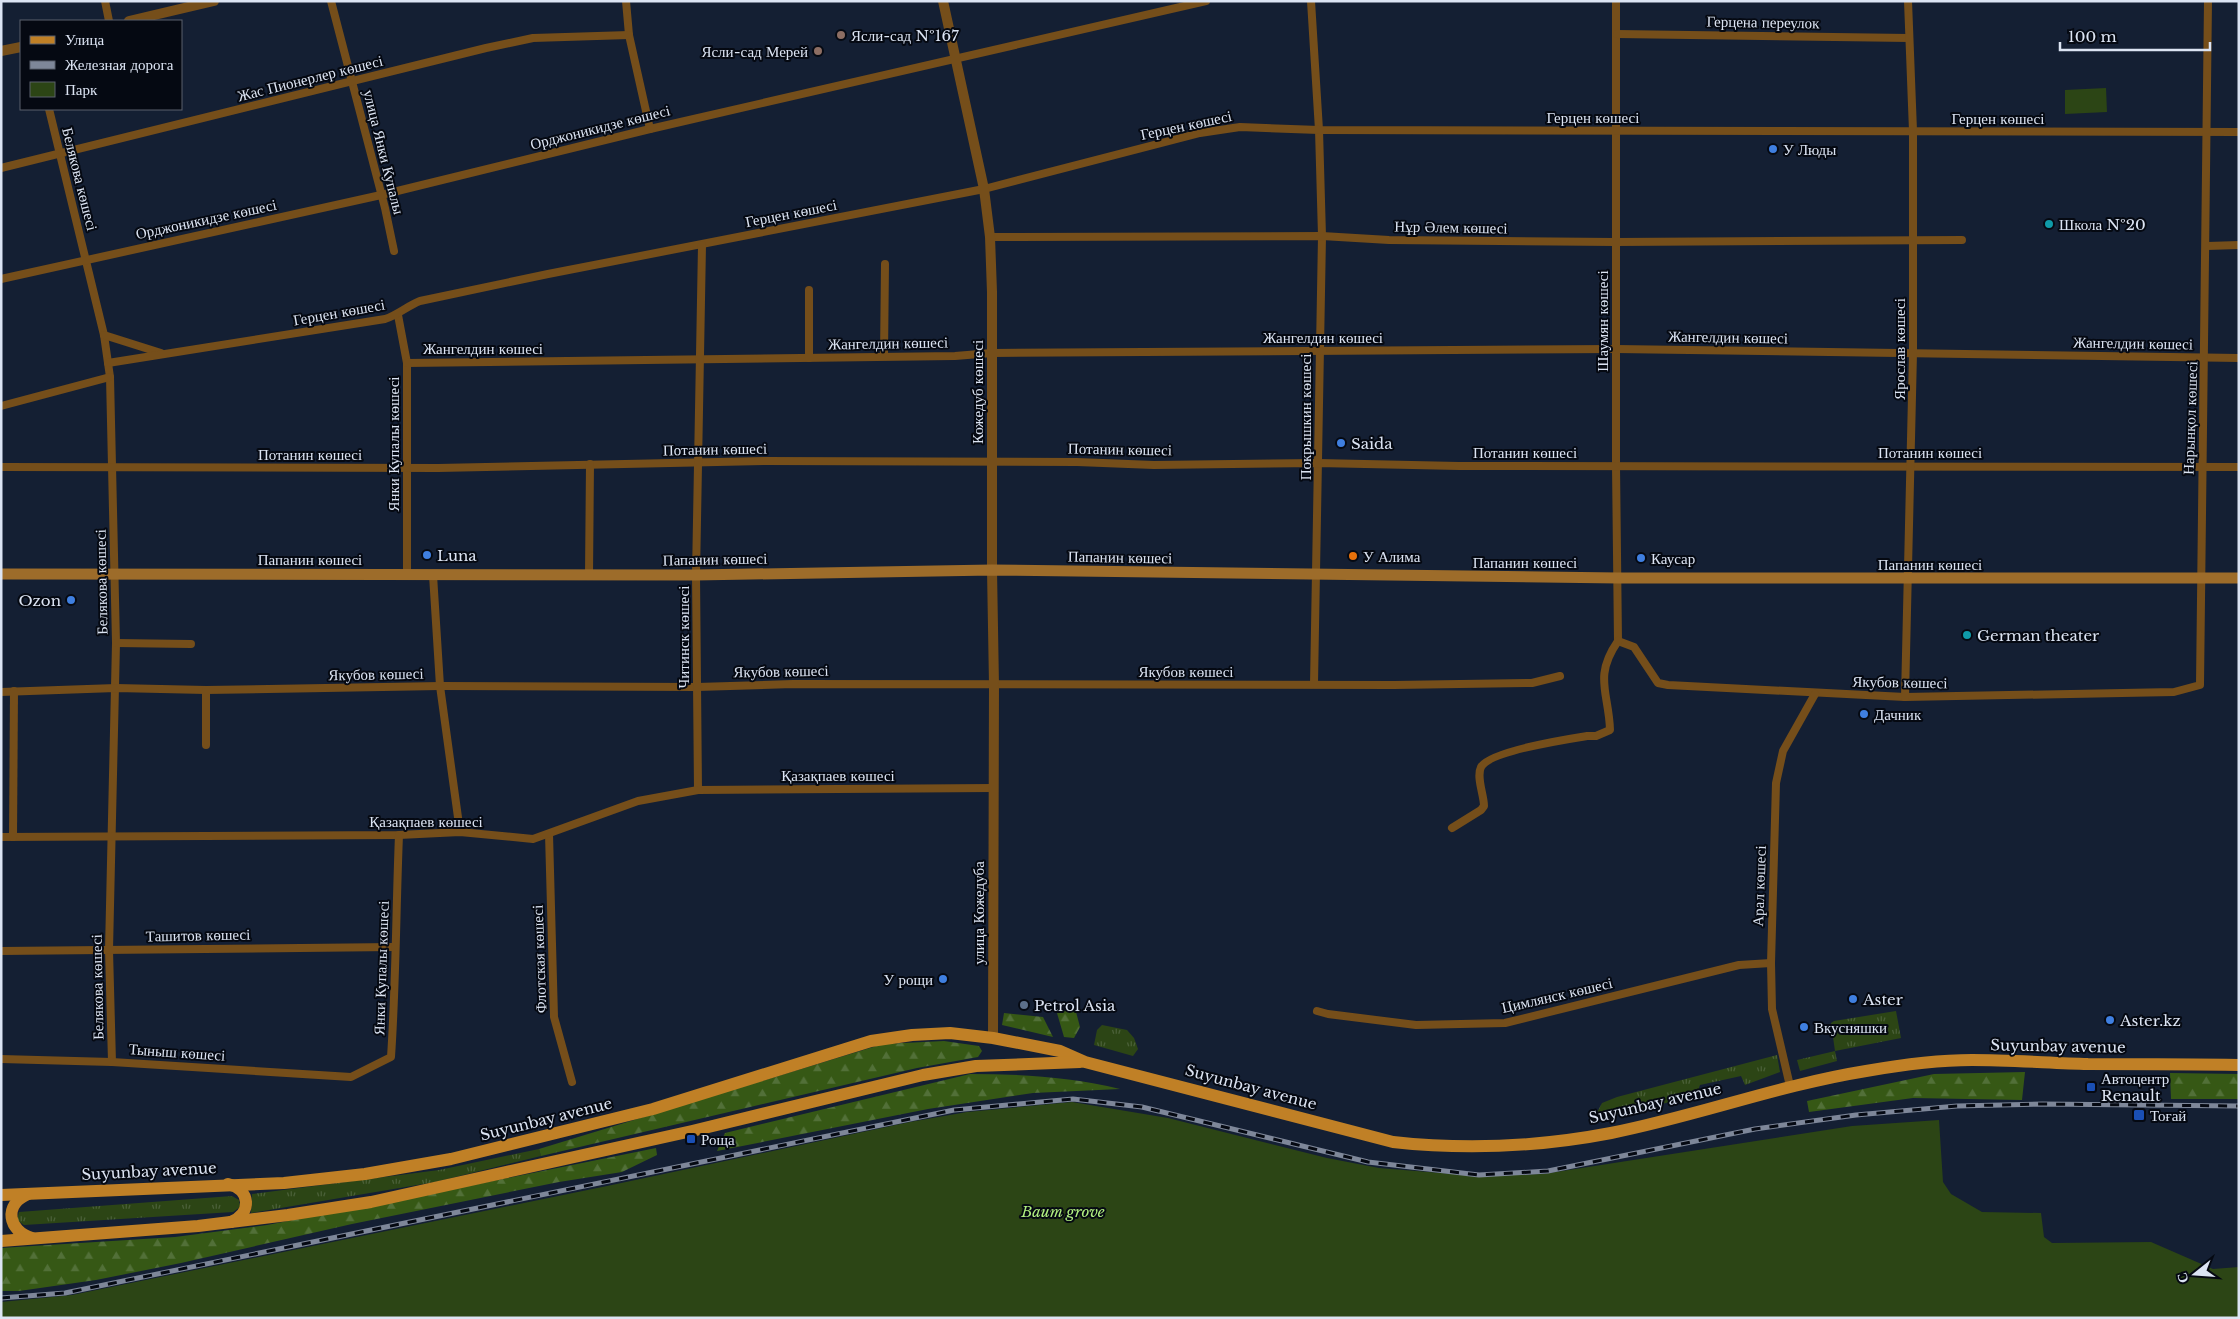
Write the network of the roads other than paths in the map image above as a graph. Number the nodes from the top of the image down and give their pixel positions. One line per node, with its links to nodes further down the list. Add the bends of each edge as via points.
1 (104, 1): 11 (street)
2 (214, 1): 12 (street)
3 (331, 1): 19 (street, улица Янки Купалы)
4 (626, 1): 14 (street)
5 (943, 1): 18 (street, Кожедуб көшесі)
6 (1206, 1): 18 (street, Орджоникидзе көшесі)
7 (1311, 1): 22 (street, Покрышкин көшесі)
8 (1616, 1): 13 (street, Шаумян көшесі)
9 (1908, 1): 15 (street, Ярослав көшесі)
10 (2208, 1): 25 (street, Нарынқол көшесі)
11 (109, 20)
12 (133, 20)
13 (1617, 34): 15 (street, Герцена переулок); 23 (street, Шаумян көшесі)
14 (629, 36): 19 (street, Жас Пионерлер көшесі, via 533,38); 21 (street)
15 (1909, 38): 24 (street, Ярослав көшесі)
16 (20, 46): 17 (street)
17 (1, 51)
18 (957, 58): 21 (street, Орджоникидзе көшесі); 29 (street, Кожедуб көшесі)
19 (353, 82): 27 (street, Жас Пионерлер көшесі); 30 (street, улица Янки Купалы)
20 (48, 110): 27 (street, Белякова көшесі)
21 (650, 129): 30 (street, Орджоникидзе көшесі)
22 (1318, 130): 23 (street, Герцен көшесі); 29 (street, Герцен көшесі, via 1240,127 1200,133); 31 (street, Покрышкин көшесі)
23 (1616, 130): 24 (street, Герцен көшесі); 35 (street, Шаумян көшесі)
24 (1913, 131): 25 (street, Герцен көшесі); 34 (street, Ярослав көшесі)
25 (2207, 132): 26 (street, Герцен көшесі); 37 (street, Нарынқол көшесі)
26 (2239, 132)
27 (58, 154): 28 (street, Жас Пионерлер көшесі); 40 (street, Белякова көшесі)
28 (1, 168)
29 (984, 189): 32 (street, Кожедуб көшесі); 36 (street, Герцен көшесі)
30 (381, 195): 39 (street, улица Янки Купалы); 40 (street, Орджоникидзе көшесі)
31 (1322, 236): 32 (street, Нұр Әлем көшесі); 35 (street, Нұр Әлем көшесі, via 1389,240); 47 (street, Покрышкин көшесі)
32 (990, 237): 48 (street, Кожедуб көшесі)
33 (1962, 240): 34 (street, Нұр Әлем көшесі)
34 (1912, 241): 35 (street, Нұр Әлем көшесі); 49 (street, Ярослав көшесі)
35 (1615, 242): 46 (street, Шаумян көшесі)
36 (702, 245): 44 (street, Герцен көшесі, via 420,301 409,305); 55 (street, Читинск көшесі)
37 (2207, 246): 38 (street); 53 (street, Нарынқол көшесі)
38 (2239, 246)
39 (394, 251)
40 (86, 259): 42 (street, Орджоникидзе көшесі); 45 (street, Белякова көшесі)
41 (885, 264): 51 (street)
42 (1, 279)
43 (808, 290): 52 (street)
44 (398, 315): 50 (street, Герцен көшесі); 57 (street, Янки Купалы көшесі)
45 (104, 335): 50 (street); 56 (street, Белякова көшесі)
46 (1616, 349): 47 (street, Жангелдин көшесі); 49 (street, Жангелдин көшесі); 64 (street, Шаумян көшесі)
47 (1319, 350): 48 (street, Жангелдин көшесі); 62 (street, Покрышкин көшесі)
48 (992, 353): 51 (street, Жангелдин көшесі); 61 (street, Кожедуб көшесі)
49 (1913, 353): 53 (street, Жангелдин көшесі); 65 (street, Ярослав көшесі)
50 (163, 354): 56 (street, Герцен көшесі)
51 (884, 356): 52 (street, Жангелдин көшесі)
52 (809, 358): 55 (street, Жангелдин көшесі)
53 (2206, 358): 54 (street, Жангелдин көшесі); 67 (street, Нарынқол көшесі)
54 (2239, 358)
55 (701, 360): 57 (street, Жангелдин көшесі); 60 (street, Читинск көшесі)
56 (108, 363): 58 (street, Белякова көшесі)
57 (407, 363): 70 (street, Янки Купалы көшесі)
58 (110, 378): 59 (street); 69 (street, Белякова көшесі)
59 (1, 406)
60 (700, 463): 61 (street, Потанин көшесі); 63 (street, Потанин көшесі); 77 (street, Читинск көшесі)
61 (992, 463): 62 (street, Потанин көшесі); 71 (street, Кожедуб көшесі)
62 (1318, 463): 64 (street, Потанин көшесі); 78 (street, Покрышкин көшесі)
63 (590, 464): 70 (street, Потанин көшесі); 76 (street)
64 (1616, 466): 65 (street, Потанин көшесі); 79 (street, Шаумян көшесі)
65 (1911, 466): 67 (street, Потанин көшесі); 82 (street, Ярослав көшесі)
66 (1, 467): 69 (street, Потанин көшесі)
67 (2202, 467): 68 (street, Потанин көшесі); 80 (street, Нарынқол көшесі)
68 (2239, 467)
69 (113, 468): 70 (street, Потанин көшесі); 73 (street, Белякова көшесі)
70 (406, 468): 74 (street, Янки Купалы көшесі)
71 (992, 570): 77 (main road, Папанин көшесі); 78 (main road, Папанин көшесі); 88 (street, Кожедуб көшесі)
72 (1, 574): 73 (main road, Папанин көшесі)
73 (114, 574): 74 (main road, Папанин көшесі); 84 (street, Белякова көшесі)
74 (407, 574): 75 (main road, Папанин көшесі)
75 (434, 575): 76 (main road, Папанин көшесі); 90 (street)
76 (589, 575): 77 (main road, Папанин көшесі)
77 (696, 575): 91 (street, Читинск көшесі)
78 (1317, 575): 79 (main road, Папанин көшесі); 87 (street, Покрышкин көшесі)
79 (1618, 578): 82 (main road, Папанин көшесі); 83 (street, Шаумян көшесі)
80 (2202, 578): 81 (main road, Папанин көшесі); 82 (main road, Папанин көшесі); 89 (street, Нарынқол көшесі)
81 (2239, 578)
82 (1909, 579): 97 (street, Ярослав көшесі)
83 (1618, 641): 96 (street, Якубов көшесі, via 1634,647 1658,683); 101 (street, via 1607,657 1603,688 1610,730 1596,736 1514,750 1487,762 1481,767 1480,774 1484,806)
84 (116, 643): 85 (street); 92 (street, Белякова көшесі)
85 (191, 644)
86 (1560, 676): 87 (street, Якубов көшесі, via 1532,683)
87 (1314, 684): 88 (street, Якубов көшесі)
88 (994, 685): 91 (street, Якубов көшесі); 99 (street, Кожедуб көшесі)
89 (2200, 685): 97 (street, Якубов көшесі, via 2174,692)
90 (440, 686): 91 (street, Якубов көшесі); 93 (street, Якубов көшесі); 102 (street)
91 (697, 687): 100 (street, Читинск көшесі)
92 (116, 688): 93 (street, Якубов көшесі); 94 (street, Якубов көшесі); 105 (street, Белякова көшесі)
93 (206, 690): 98 (street)
94 (14, 691): 95 (street, Якубов көшесі); 107 (street)
95 (1, 692)
96 (1815, 694): 97 (street, Якубов көшесі); 111 (street, Арал көшесі, via 1782,751 1776,783)
97 (1905, 697)
98 (206, 746)
99 (993, 788): 100 (street, Қазақпаев көшесі); 113 (street, улица Кожедуба)
100 (698, 790): 103 (street, Қазақпаев көшесі, via 638,801)
101 (1452, 828)
102 (460, 832): 103 (street, Қазақпаев көшесі, via 533,839); 104 (street, Қазақпаев көшесі)
103 (548, 834): 119 (street, Флотская көшесі, via 554,1017)
104 (399, 835): 105 (street, Қазақпаев көшесі); 108 (street, Янки Купалы көшесі)
105 (112, 836): 107 (street, Қазақпаев көшесі); 109 (street, Белякова көшесі)
106 (1, 837): 107 (street, Қазақпаев көшесі)
107 (13, 837)
108 (394, 947): 109 (street, Ташитов көшесі); 118 (street, Янки Купалы көшесі, via 391,1057)
109 (109, 950): 110 (street, Ташитов көшесі); 115 (street, Белякова көшесі)
110 (1, 951)
111 (1771, 963): 112 (street, Цимлянск көшесі, via 1739,965 1505,1023 1416,1025); 120 (street, Арал көшесі, via 1772,1009)
112 (1317, 1011)
113 (992, 1038): 116 (main road, Suyunbay avenue, via 1060,1052); 121 (main road, Suyunbay avenue, via 950,1033 871,1041 653,1109 451,1159 356,1175 284,1183)
114 (1, 1059): 115 (street, Тыныш көшесі)
115 (112, 1062): 118 (street, Тыныш көшесі)
116 (1085, 1062): 120 (main road, Suyunbay avenue, via 1393,1142 1428,1146 1533,1145 1612,1132); 124 (main road, Suyunbay avenue, via 976,1066 923,1075 684,1133 371,1202)
117 (2239, 1065): 120 (main road, Suyunbay avenue, via 1970,1060 1867,1071)
118 (351, 1077)
119 (572, 1082)
120 (1790, 1086)
121 (227, 1184): 122 (main road, Suyunbay avenue); 124 (main road, via 236,1186 246,1202 245,1211)
122 (30, 1193): 123 (main road, Suyunbay avenue); 125 (main road, via 13,1207 12,1217 15,1228 23,1236)
123 (1, 1196)
124 (231, 1222): 125 (main road, Suyunbay avenue)
125 (34, 1239): 126 (main road, Suyunbay avenue)
126 (1, 1241)

